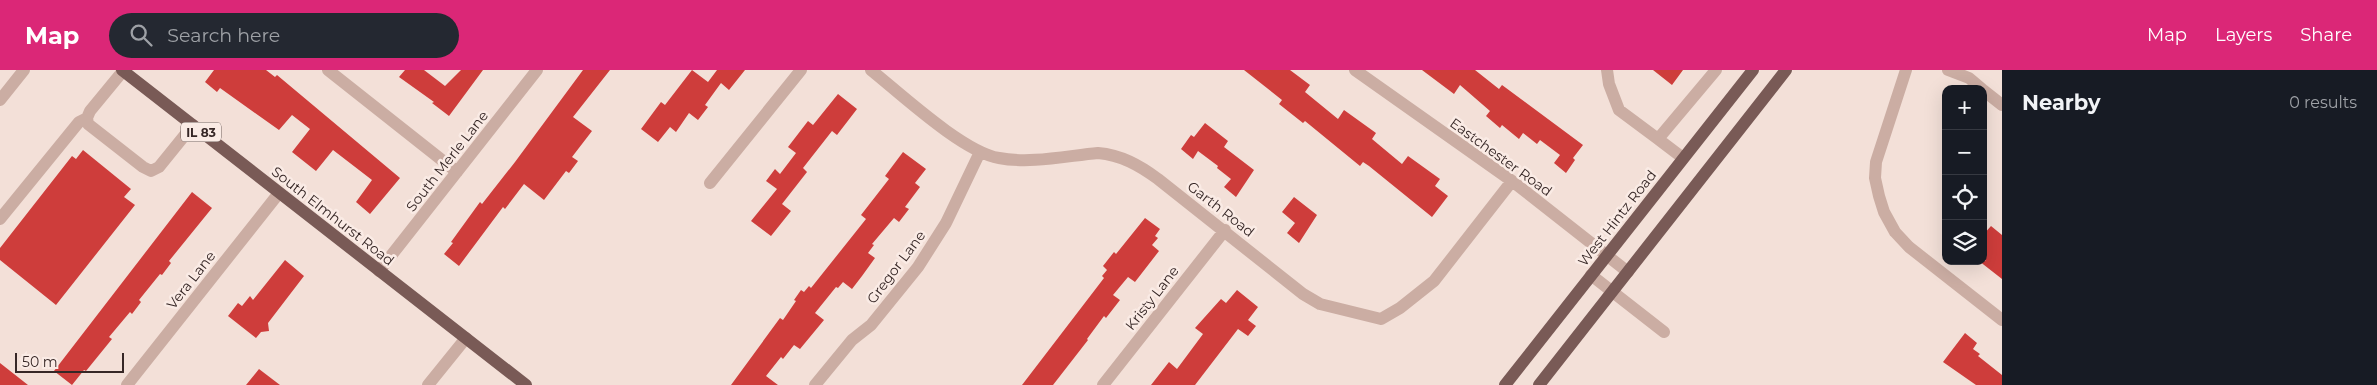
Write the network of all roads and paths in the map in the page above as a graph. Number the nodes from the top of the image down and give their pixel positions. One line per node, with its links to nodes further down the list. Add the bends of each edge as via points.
1 (24, 70): 16 (street)
2 (123, 70): 18 (street); 19 (main road, South Elmhurst Road / IL 83)
3 (328, 70): 23 (street)
4 (537, 70): 23 (street, South Merle Lane)
5 (801, 70): 25 (street)
6 (871, 70): 21 (street, Garth Road)
7 (1355, 70): 24 (street, Eastchester Road)
8 (1607, 70): 20 (street, via 1619,110)
9 (1716, 70): 20 (street)
10 (1753, 70): 22 (main road, West Hintz Road)
11 (1786, 70): 31 (main road)
12 (1906, 70): 34 (street, via 1876,162 1875,178 1884,212 1895,232 1909,247)
13 (1948, 70): 14 (street)
14 (1978, 85)
15 (1987, 92): 17 (street)
16 (0, 100)
17 (2002, 105)
18 (88, 114): 19 (street, via 88,124 151,171 159,167); 27 (street)
19 (193, 125): 26 (main road, South Elmhurst Road / IL 83)
20 (1658, 139): 22 (street)
21 (980, 152): 28 (street, Garth Road, via 1009,160 1098,153 1122,157 1158,179); 40 (street, Gregor Lane, via 946,223 918,267)
22 (1683, 158): 29 (main road, West Hintz Road)
23 (457, 172): 30 (street, South Merle Lane)
24 (1512, 182): 28 (street, Garth Road, via 1434,281 1381,319 1320,304 1303,294); 29 (street, Eastchester Road)
25 (710, 183)
26 (279, 193): 30 (main road, South Elmhurst Road / IL 83); 37 (street, Vera Lane)
27 (0, 219)
28 (1225, 230): 41 (street, Kristy Lane)
29 (1605, 256): 31 (street, Eastchester Road); 32 (main road, West Hintz Road)
30 (379, 271): 36 (main road, South Elmhurst Road / IL 83)
31 (1628, 272): 33 (main road)
32 (1591, 275): 33 (street); 42 (main road, West Hintz Road)
33 (1612, 292): 35 (street); 43 (main road)
34 (2002, 320)
35 (1664, 332)
36 (466, 338): 38 (street); 39 (main road, South Elmhurst Road / IL 83)
37 (127, 385)
38 (428, 385)
39 (526, 385)
40 (815, 385)
41 (1103, 385)
42 (1505, 385)
43 (1539, 385)

